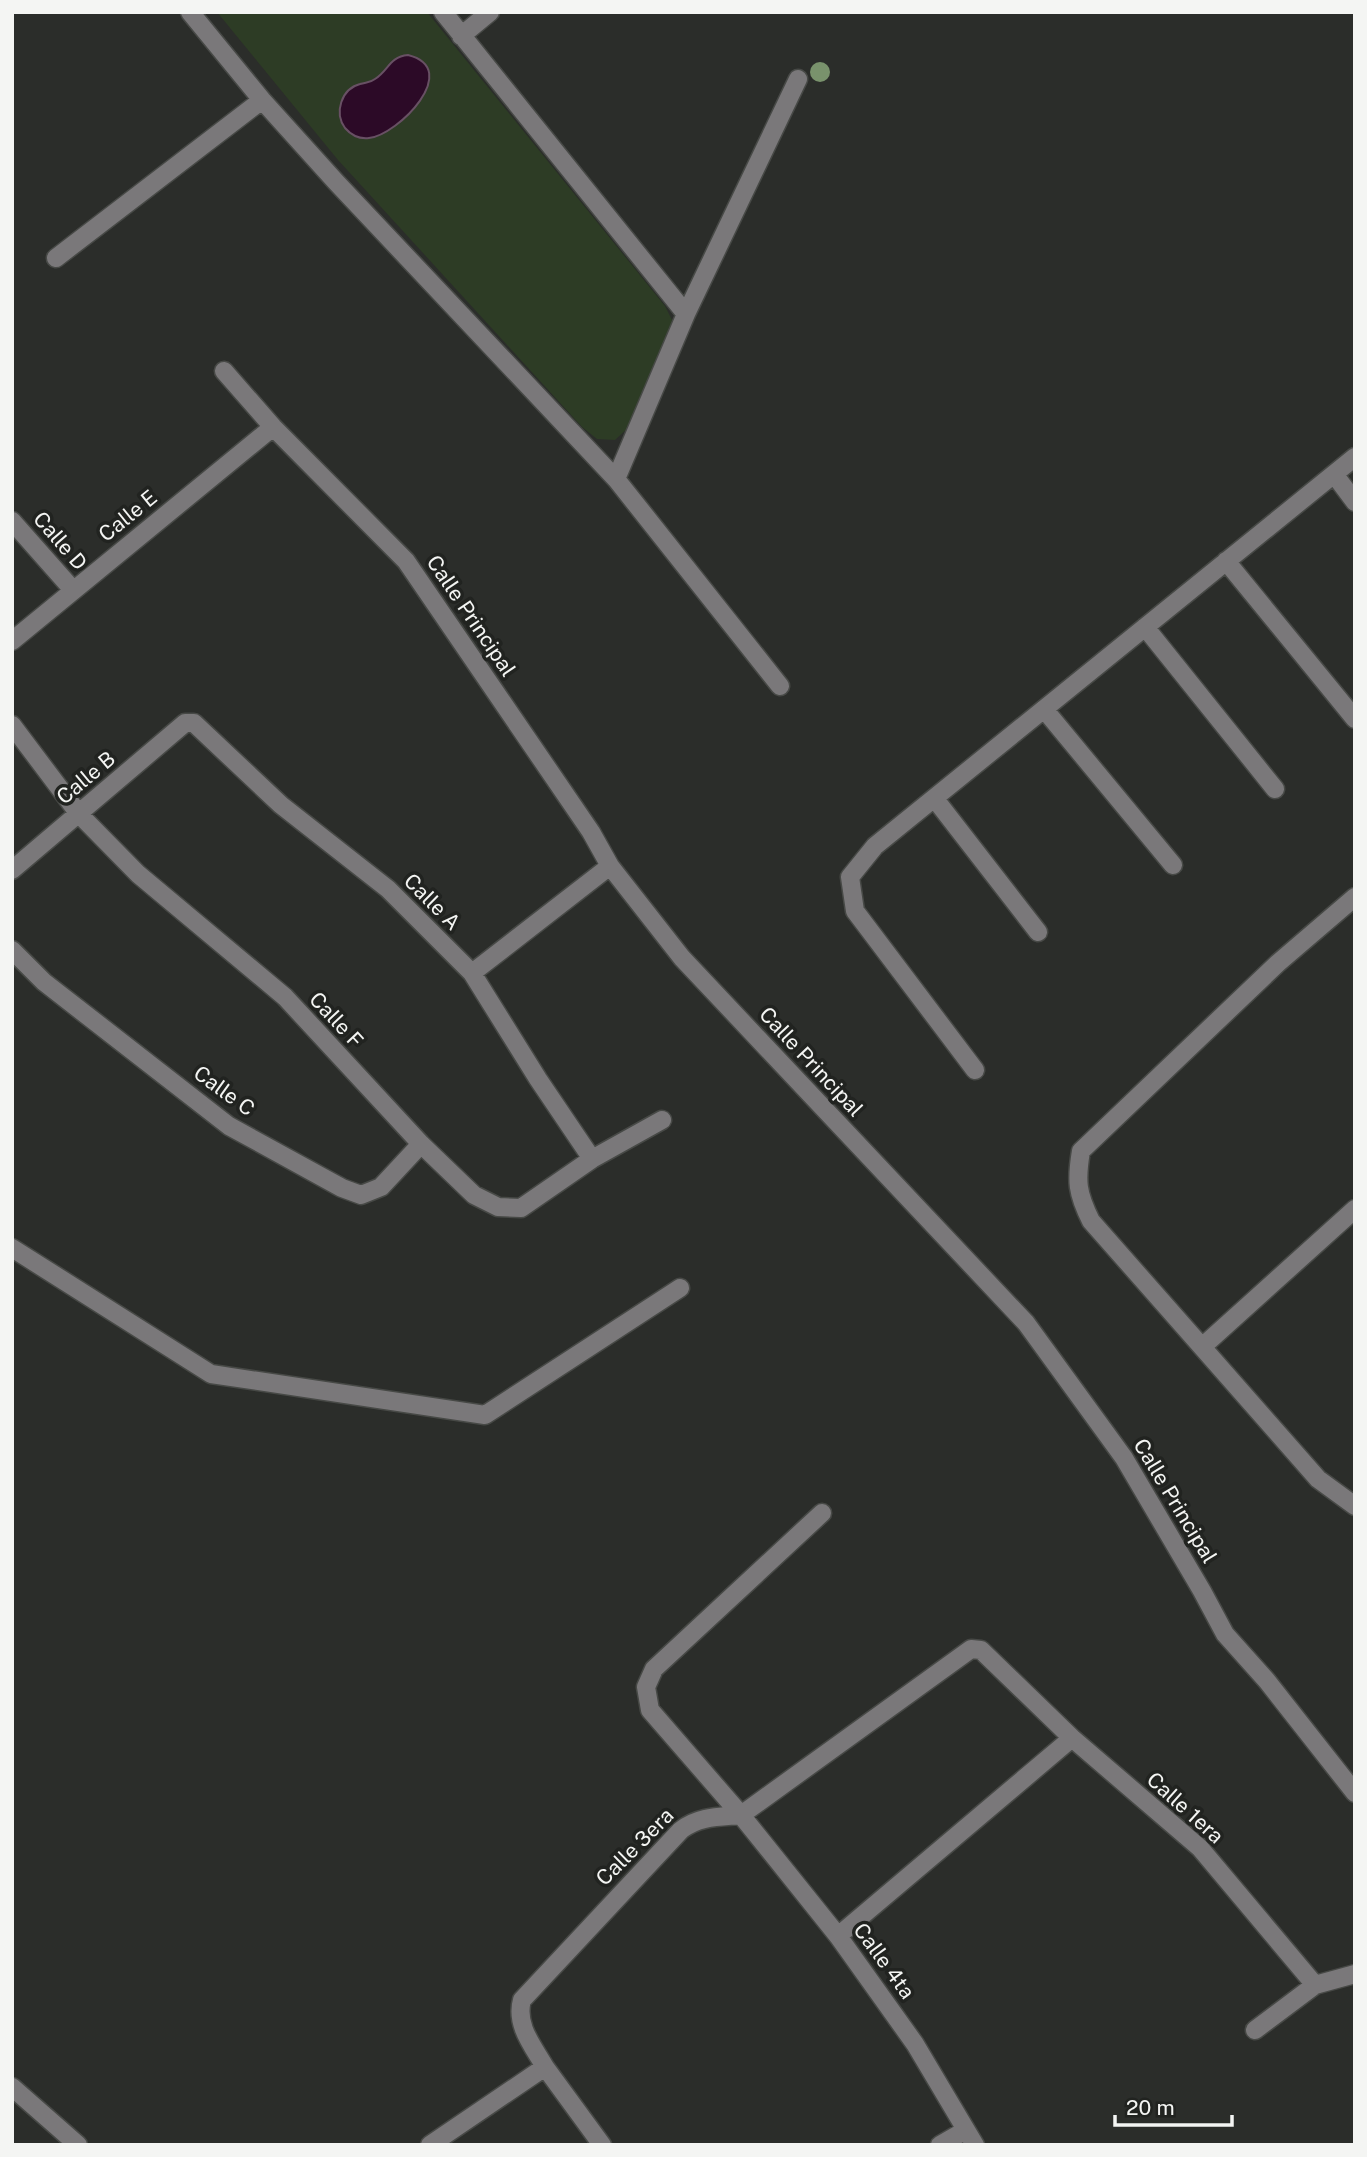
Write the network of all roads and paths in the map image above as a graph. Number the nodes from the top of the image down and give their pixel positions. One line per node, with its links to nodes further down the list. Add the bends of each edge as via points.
1 (190, 12): 6 (street)
2 (443, 12): 4 (street)
3 (490, 12): 4 (street)
4 (461, 36): 8 (street)
5 (798, 79): 8 (street)
6 (262, 100): 7 (street); 13 (street)
7 (56, 258)
8 (686, 314): 13 (street)
9 (224, 371): 10 (street, Calle Principal)
10 (273, 427): 17 (street, Calle E); 29 (street, Calle Principal, via 406,561)
11 (1355, 457): 12 (street)
12 (1334, 474): 14 (street); 16 (street)
13 (616, 479): 20 (street)
14 (1355, 502)
15 (12, 521): 17 (street, Calle D)
16 (1226, 561): 18 (street); 22 (street)
17 (73, 590): 19 (street, Calle E)
18 (1145, 627): 21 (street); 25 (street)
19 (12, 641)
20 (780, 686)
21 (1044, 709): 26 (street); 28 (street)
22 (1355, 719)
23 (190, 723): 27 (street, Calle B); 34 (street, Calle A, via 200,726 281,805 388,889)
24 (12, 726): 27 (street, Calle F)
25 (1275, 789)
26 (935, 799): 32 (street); 35 (street, via 875,846 850,877 855,911)
27 (79, 814): 30 (street, Calle B); 37 (street, Calle F, via 138,874 285,998)
28 (1173, 865)
29 (610, 866): 34 (street); 46 (street, Calle Principal, via 682,958 1026,1323 1124,1458 1225,1634)
30 (12, 870)
31 (1355, 897): 42 (street, via 1278,963 1081,1151 1077,1178 1091,1221)
32 (1038, 932)
33 (12, 950): 37 (street, Calle C, via 44,982 229,1126 342,1188 361,1195 381,1186)
34 (472, 974): 38 (street, Calle A)
35 (975, 1070)
36 (662, 1120): 38 (street, Calle F)
37 (421, 1144): 38 (street, Calle F, via 474,1195 498,1207 521,1208)
38 (592, 1159)
39 (1355, 1209): 42 (street)
40 (12, 1248): 41 (street, via 211,1374 485,1415)
41 (680, 1288)
42 (1202, 1347): 43 (street, via 1318,1479)
43 (1355, 1506)
44 (822, 1513): 47 (street, Calle 4ta, via 654,1669 646,1687 650,1710)
45 (1072, 1738): 47 (street, Calle 1era, via 981,1650 971,1649); 48 (street); 50 (street, Calle 1era, via 1200,1848)
46 (1355, 1793)
47 (741, 1815): 48 (street, Calle 4ta); 52 (street, Calle 3era, via 703,1818 681,1830 522,2000 521,2024)
48 (838, 1936): 54 (street, Calle 4ta, via 915,2044)
49 (1355, 1974): 50 (street)
50 (1315, 1985): 51 (street)
51 (1255, 2030)
52 (545, 2067): 56 (street); 57 (street, Calle 3era)
53 (12, 2087): 55 (street)
54 (970, 2137): 58 (street)
55 (78, 2145)
56 (429, 2145)
57 (603, 2145)
58 (940, 2145)

